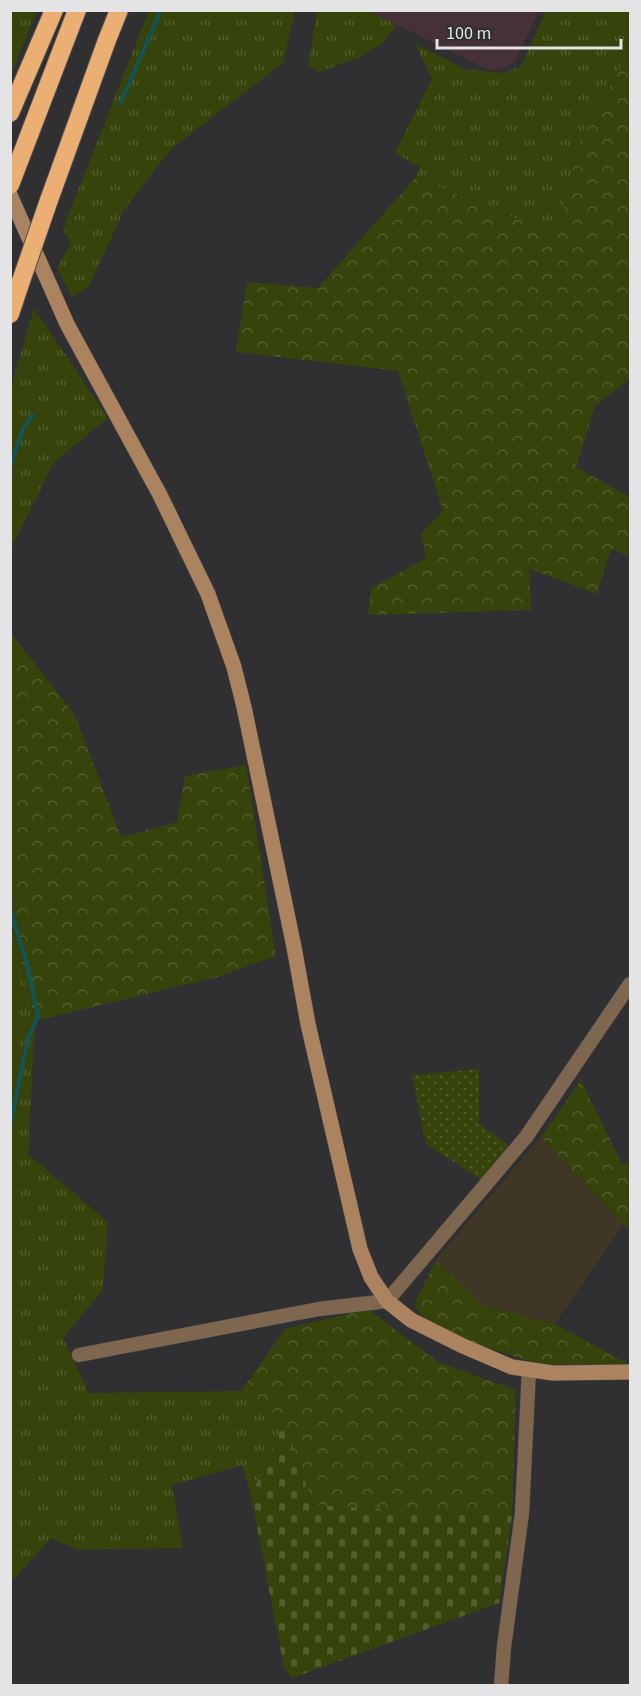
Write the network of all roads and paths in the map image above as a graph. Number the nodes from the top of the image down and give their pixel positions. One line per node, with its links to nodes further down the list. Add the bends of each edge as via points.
1 (54, 10): 4 (highway)
2 (77, 10): 5 (highway)
3 (120, 10): 7 (highway, bridge)
4 (10, 113)
5 (10, 185)
6 (10, 195): 9 (main road, via 67,324 160,495 208,594 234,667 308,1024 360,1249)
7 (10, 314)
8 (630, 984): 9 (street, via 526,1137)
9 (387, 1301): 10 (street, via 319,1309); 11 (main road, via 411,1320 463,1346 512,1367)
10 (79, 1355)
11 (529, 1369): 12 (main road, via 553,1373); 13 (street, via 522,1513)
12 (630, 1372)
13 (501, 1686)

